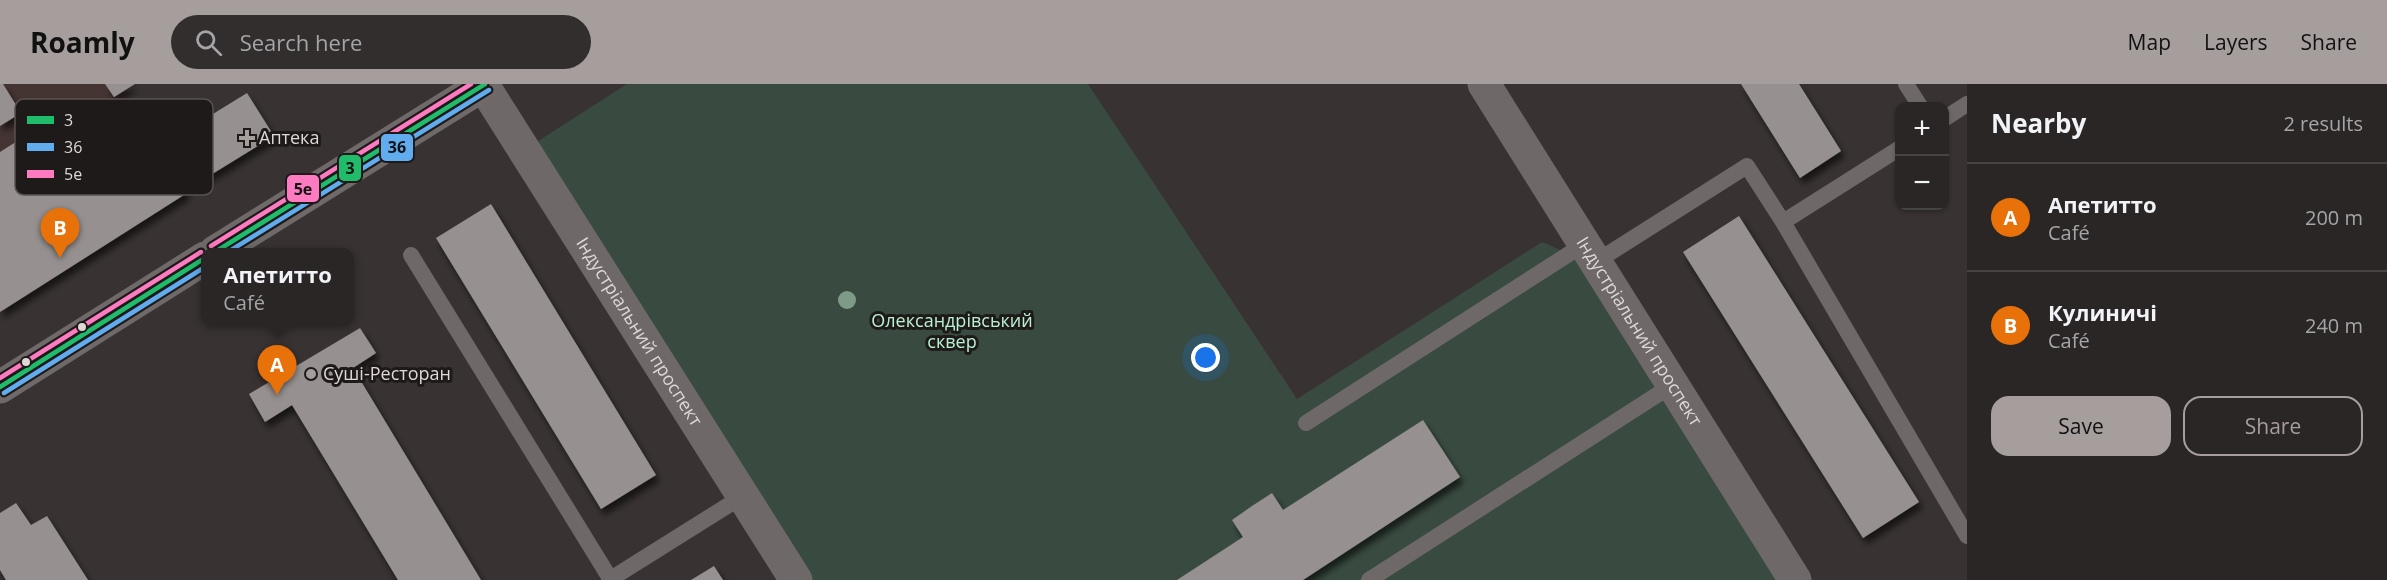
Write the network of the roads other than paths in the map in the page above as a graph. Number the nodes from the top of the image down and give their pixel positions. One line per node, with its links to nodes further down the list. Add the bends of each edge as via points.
1 (1484, 84): 10 (street, Індустріальний проспект)
2 (1906, 84): 4 (lane)
3 (484, 85): 9 (main road); 16 (street, Індустріальний проспект)
4 (1917, 102)
5 (1967, 104): 6 (lane)
6 (1949, 116)
7 (1895, 151): 8 (lane)
8 (1783, 222): 10 (lane, via 1747,166); 17 (lane)
9 (221, 248)
10 (1592, 252): 13 (street, Індустріальний проспект); 15 (lane)
11 (411, 255): 18 (lane)
12 (201, 261): 14 (main road)
13 (1674, 384): 20 (lane); 21 (street, Індустріальний проспект)
14 (0, 387)
15 (1306, 423)
16 (743, 496): 18 (lane); 19 (street, Індустріальний проспект)
17 (1967, 536)
18 (610, 580)
19 (796, 580)
20 (1369, 580)
21 (1795, 580)

